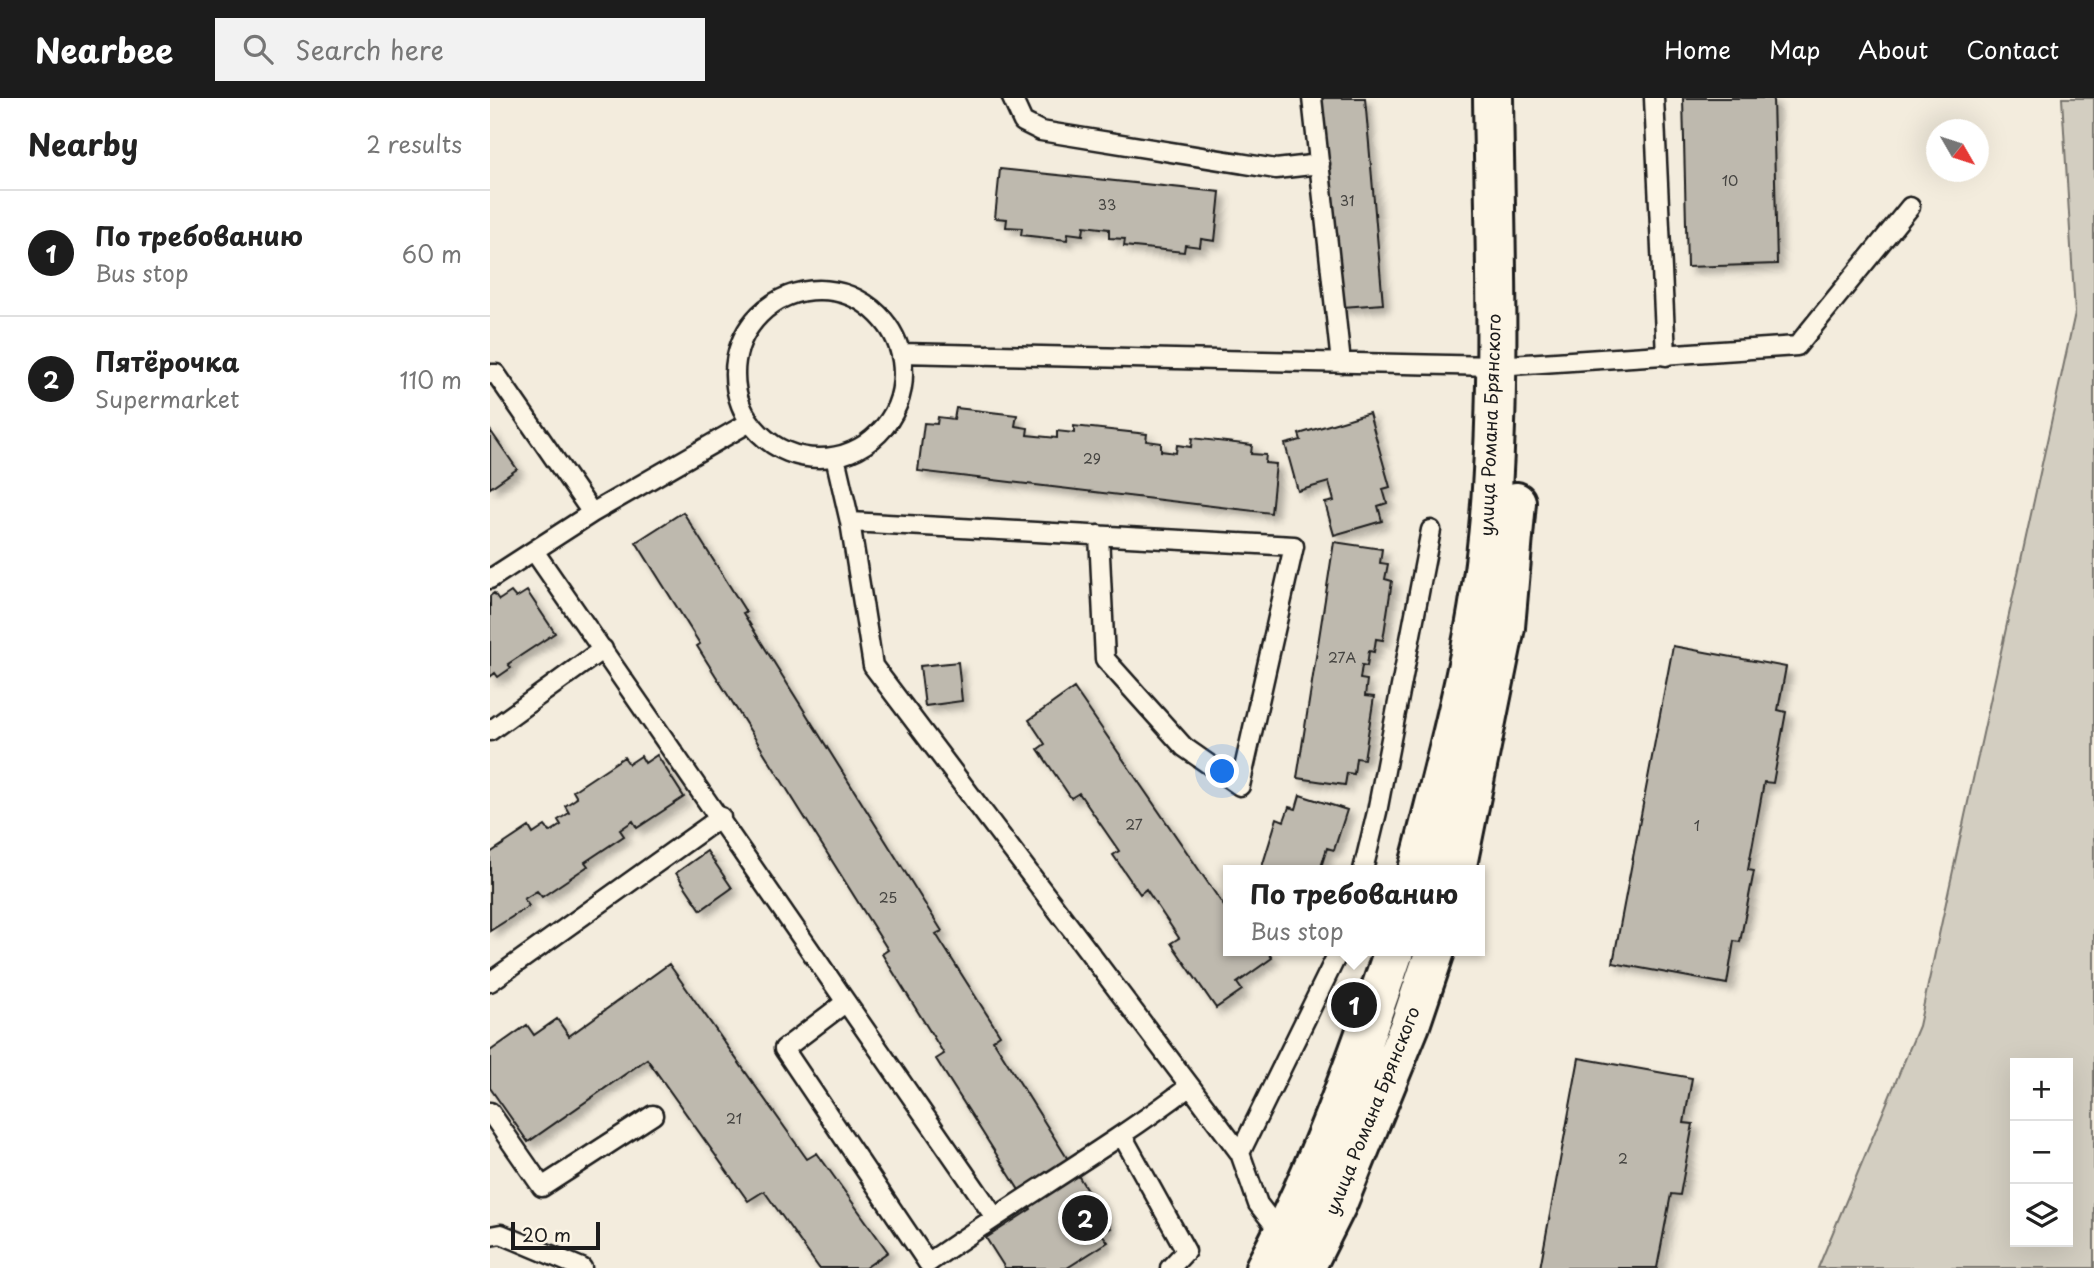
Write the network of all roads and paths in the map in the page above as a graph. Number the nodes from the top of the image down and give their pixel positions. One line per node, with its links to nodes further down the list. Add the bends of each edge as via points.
1 (1012, 98): 6 (lane, via 1023,122 1041,131 1276,169)
2 (1312, 98): 6 (lane)
3 (1493, 98): 11 (main road, улица Романа Брянского)
4 (1517, 98): 11 (main road, улица Романа Брянского)
5 (1654, 98): 9 (lane)
6 (1320, 164): 10 (lane)
7 (1910, 207): 9 (lane, via 1797,346)
8 (901, 353): 10 (lane); 13 (lane, via 890,328 859,301 820,290 793,294 768,307 737,354 734,382 741,409); 14 (lane, via 903,381 897,407 882,431 861,448)
9 (1666, 356): 11 (lane)
10 (1341, 363): 11 (lane)
11 (1508, 365): 25 (main road, улица Романа Брянского, via 1463,699); 26 (main road, улица Романа Брянского, via 1516,513 1505,627)
12 (490, 374): 15 (lane, via 496,373)
13 (750, 422): 14 (lane, via 780,450 807,458); 15 (lane)
14 (835, 457): 16 (lane)
15 (592, 513): 19 (lane)
16 (850, 522): 18 (lane); 32 (lane, via 873,666)
17 (1431, 530): 24 (lane)
18 (1099, 535): 18 (lane, via 1294,546 1240,786 1184,747 1105,659)
19 (534, 551): 20 (lane); 21 (lane)
20 (490, 579)
21 (603, 649): 22 (lane); 23 (lane)
22 (490, 731)
23 (721, 817): 30 (lane); 31 (lane)
24 (1364, 865)
25 (1419, 865)
26 (1457, 865)
27 (1337, 956): 36 (lane)
28 (1392, 956): 39 (main road, улица Романа Брянского)
29 (1433, 956): 39 (main road, улица Романа Брянского, via 1337,1204)
30 (490, 982)
31 (846, 1002): 37 (lane); 37 (lane, via 784,1049 928,1263)
32 (1190, 1086): 35 (lane); 36 (lane)
33 (490, 1112): 34 (lane, via 542,1187)
34 (653, 1115)
35 (1124, 1137): 37 (lane); 41 (lane, via 1185,1251)
36 (1240, 1153): 39 (lane, via 1258,1204)
37 (994, 1216)
38 (490, 1236): 40 (lane, via 500,1234)
39 (1291, 1257)
40 (582, 1268)
41 (1170, 1268)

